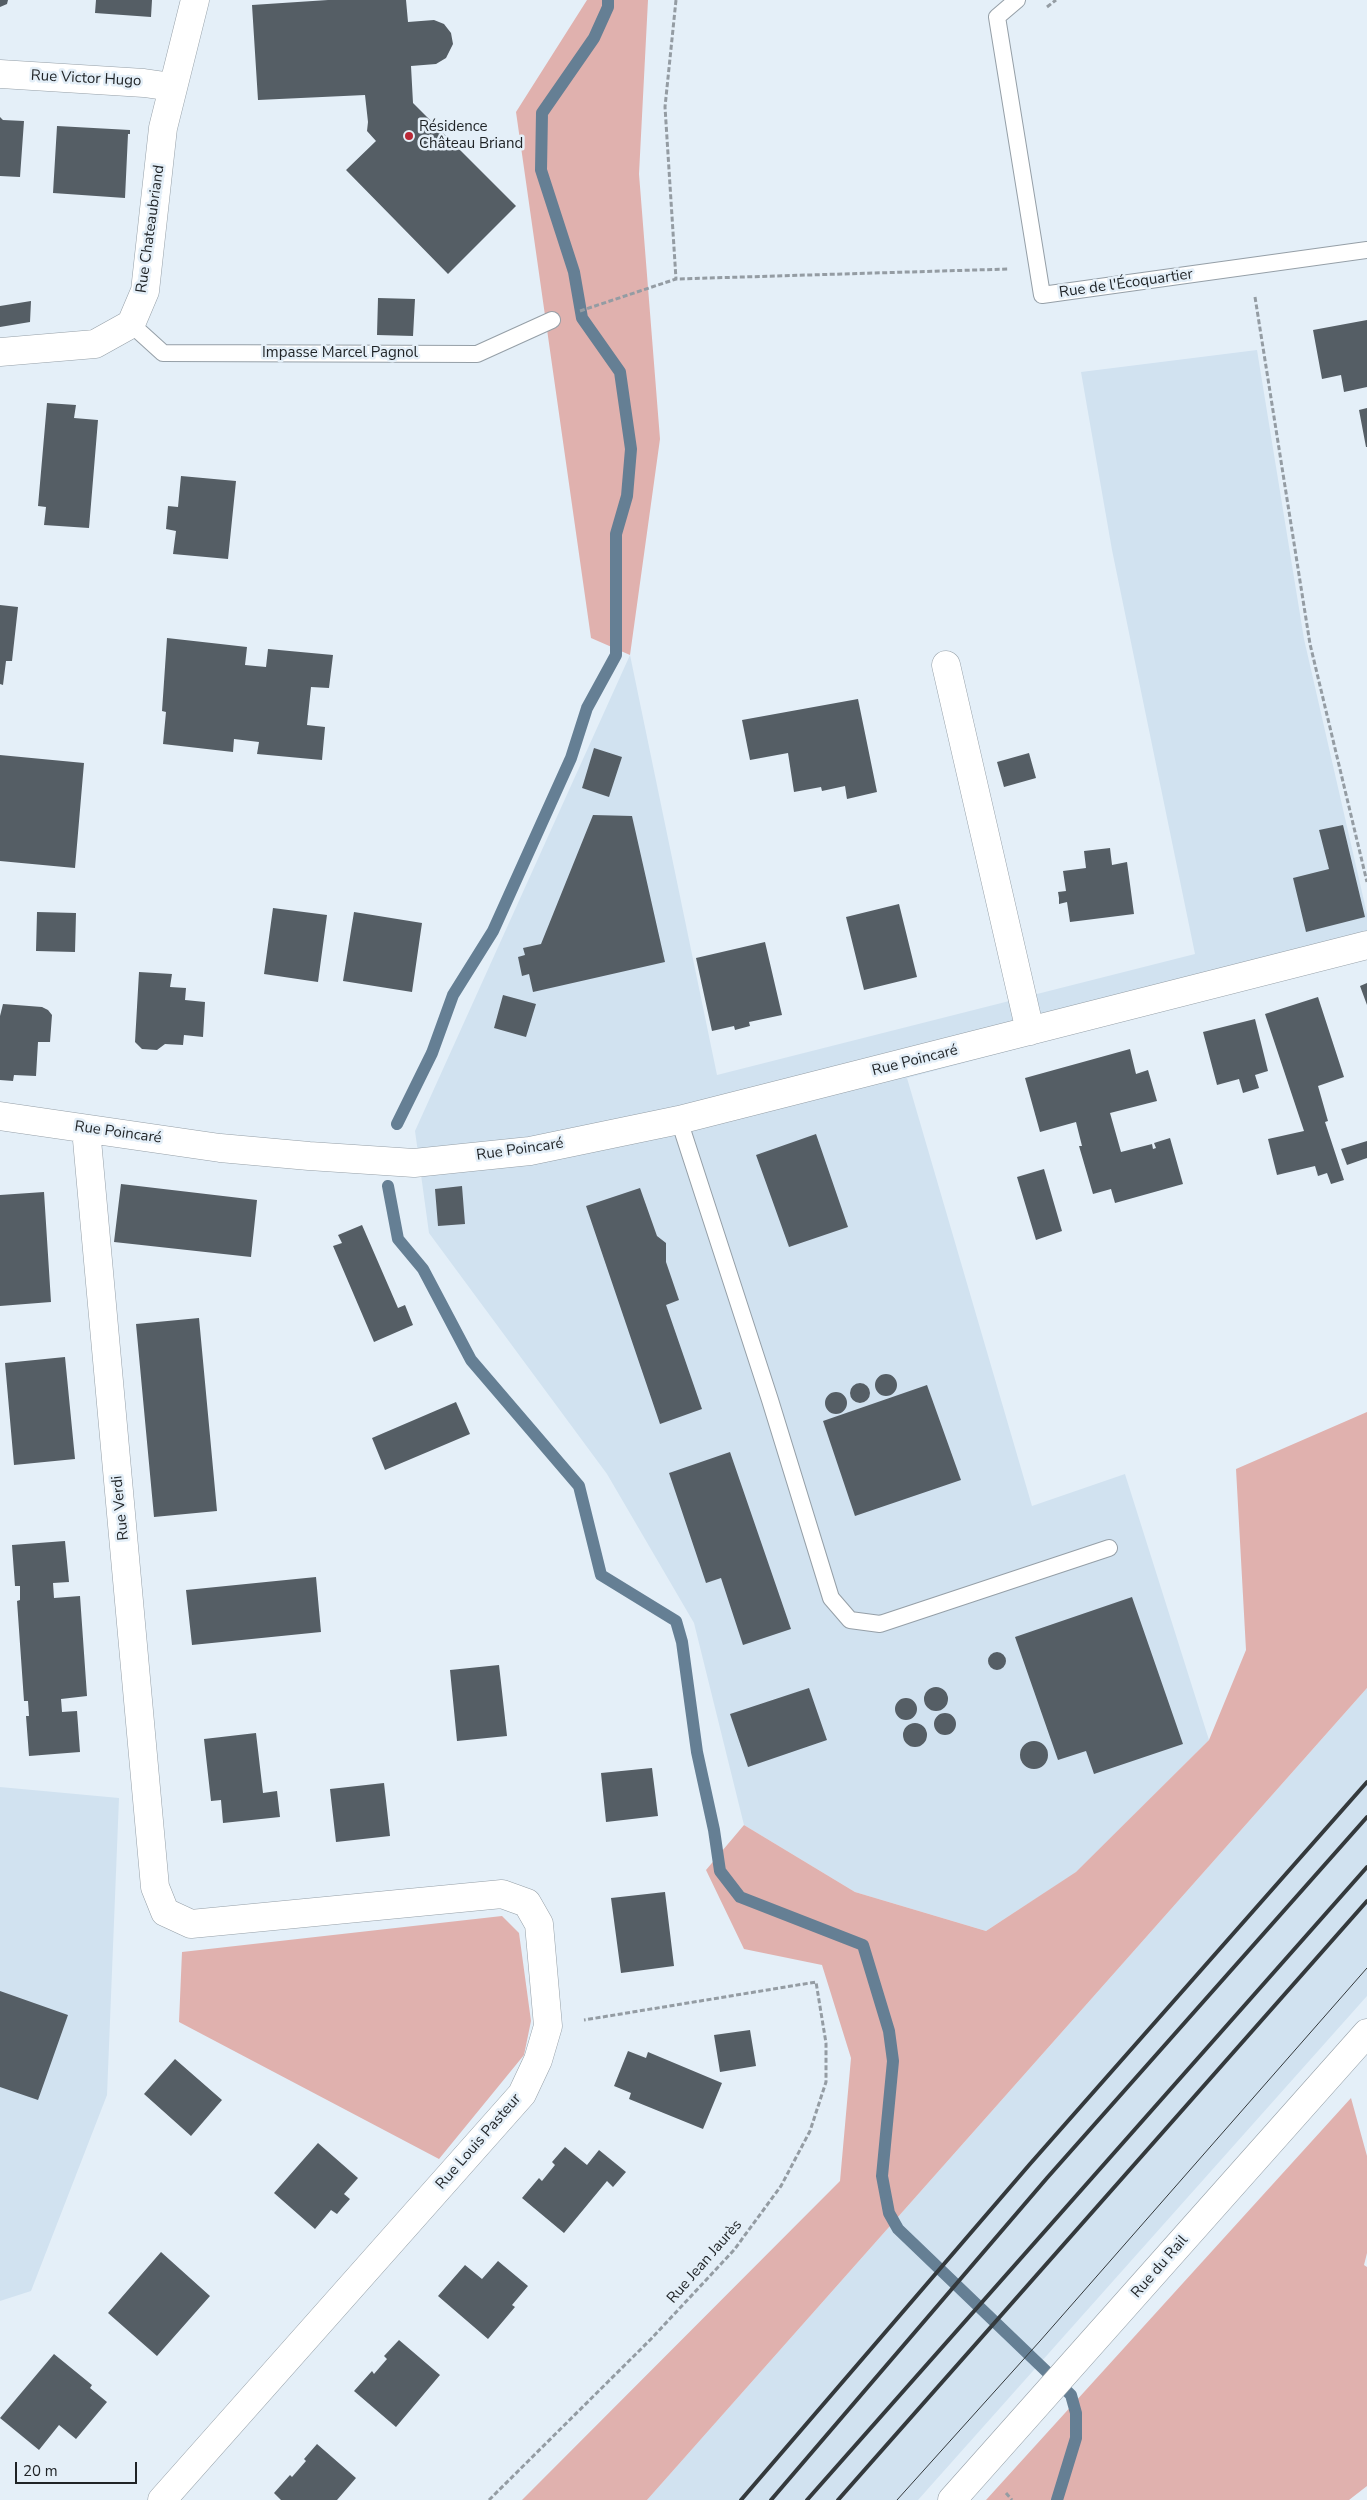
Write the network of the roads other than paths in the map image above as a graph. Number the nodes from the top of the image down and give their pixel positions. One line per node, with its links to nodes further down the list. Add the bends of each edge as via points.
1 (195, 0): 4 (street, Rue Chateaubriand)
2 (1017, 0): 5 (lane, Rue de l'Écoquartier, via 997,17 1042,295)
3 (0, 74): 4 (street, Rue Victor Hugo, via 144,82)
4 (172, 87): 7 (street, Rue Chateaubriand, via 163,128 145,291)
5 (1367, 250)
6 (552, 320): 7 (lane, Impasse Marcel Pagnol, via 477,354 163,353)
7 (131, 324): 8 (street, via 95,344)
8 (0, 352)
9 (946, 665): 11 (street)
10 (1367, 945): 11 (street, Rue Poincaré)
11 (1030, 1032): 13 (street, Rue Poincaré)
12 (0, 1116): 14 (street, Rue Poincaré)
13 (679, 1120): 14 (street, Rue Poincaré, via 530,1151 414,1162 220,1148); 15 (lane, via 831,1598 850,1620 880,1624)
14 (86, 1129): 16 (street, Rue Verdi)
15 (1109, 1548)
16 (155, 1887): 18 (street, Rue Louis Pasteur, via 165,1912 191,1924 502,1894 527,1902 539,1924 548,2026 538,2060 522,2094)
17 (1367, 2032): 19 (street, Rue du Rail)
18 (162, 2500)
19 (952, 2500)

